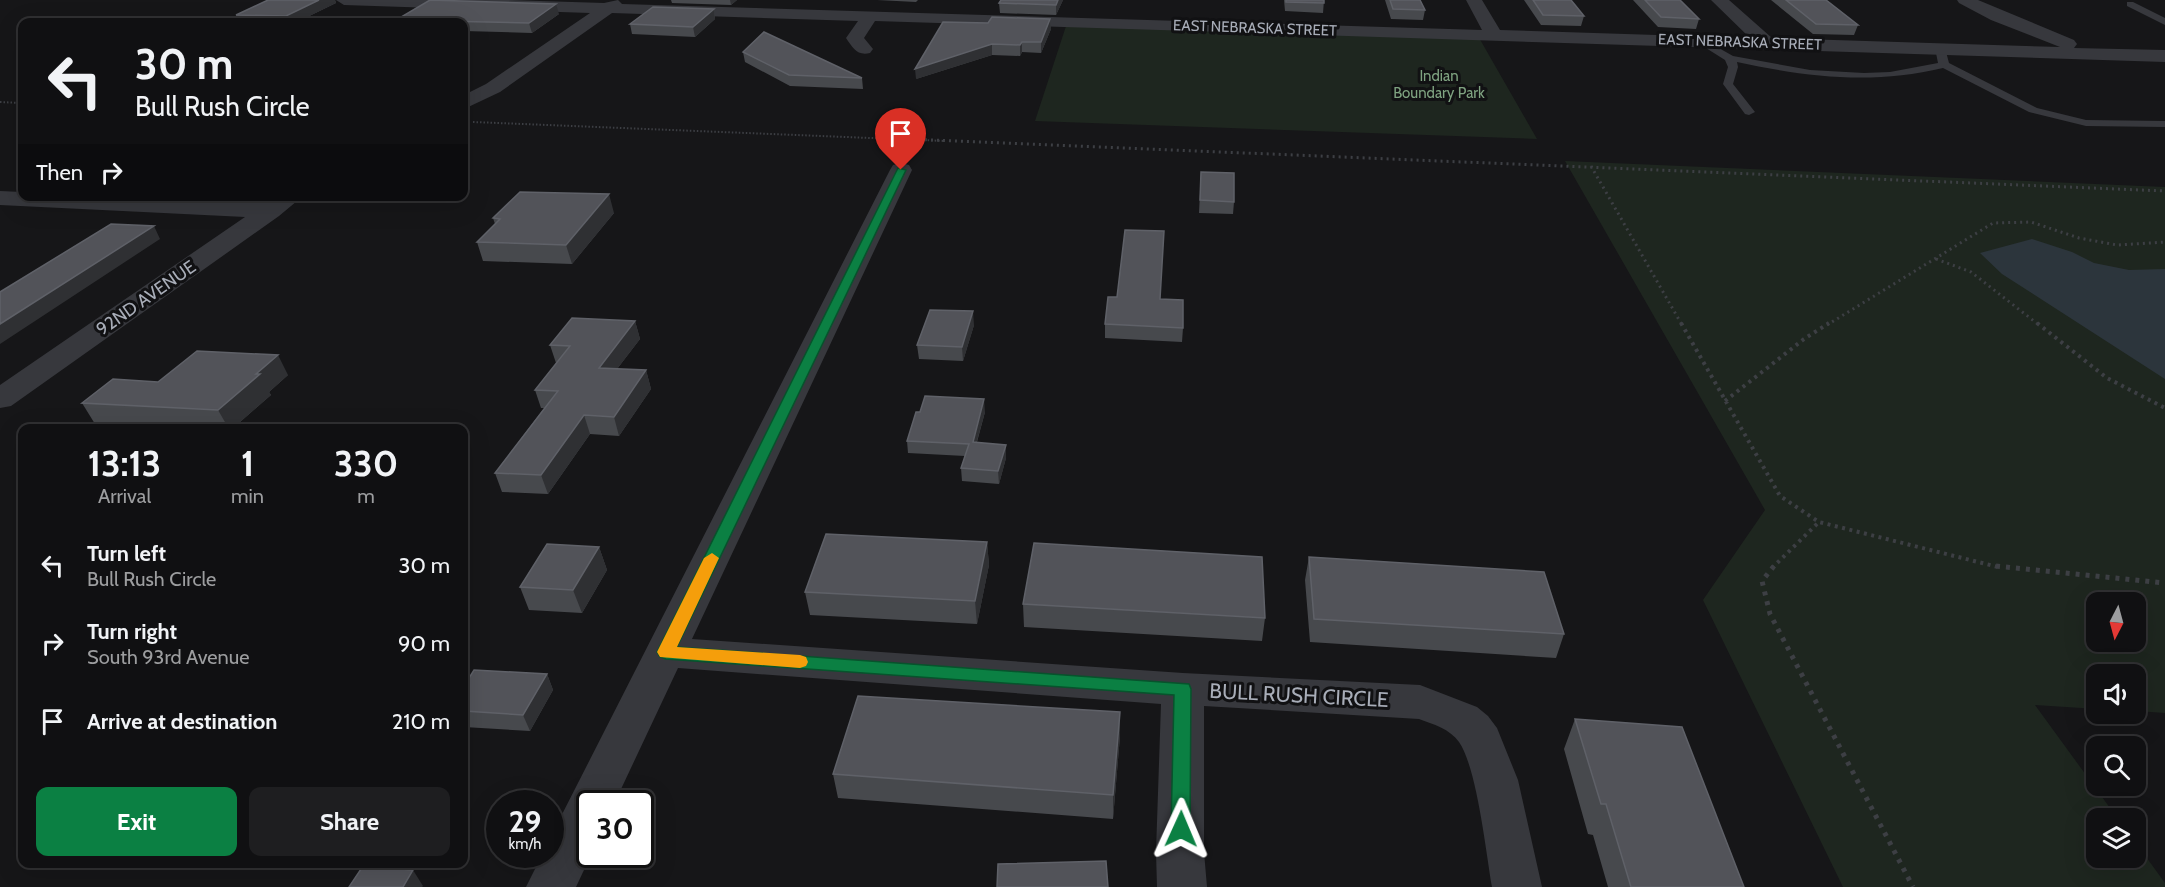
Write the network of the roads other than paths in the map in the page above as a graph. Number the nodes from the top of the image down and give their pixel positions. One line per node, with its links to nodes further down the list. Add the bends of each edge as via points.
1 (344, 0): 6 (street, EAST NEBRASKA STREET)
2 (969, 0): 11 (street)
3 (1474, 0): 13 (street)
4 (1719, 0): 15 (street)
5 (1965, 0): 17 (street)
6 (409, 2): 7 (street, EAST NEBRASKA STREET); 10 (street)
7 (614, 4): 9 (street, EAST NEBRASKA STREET); 21 (street, via 493,88)
8 (2130, 4): 12 (lane)
9 (870, 16): 11 (street, EAST NEBRASKA STREET); 16 (street, via 855,38)
10 (379, 17)
11 (959, 18): 13 (street, EAST NEBRASKA STREET, via 1231,18)
12 (2165, 22)
13 (1494, 35): 14 (street, EAST NEBRASKA STREET)
14 (1701, 41): 15 (street, EAST NEBRASKA STREET); 20 (lane)
15 (1766, 42): 19 (street, EAST NEBRASKA STREET)
16 (864, 49)
17 (2084, 53): 18 (street, EAST NEBRASKA STREET); 19 (street, EAST NEBRASKA STREET)
18 (2165, 56)
19 (1942, 57): 20 (lane, via 1911,74 1859,77 1781,69); 23 (lane, via 2033,110 2086,123)
20 (1730, 58): 22 (lane, via 1733,67 1728,84)
21 (468, 101)
22 (1749, 112)
23 (2165, 124)
24 (901, 170): 30 (street)
25 (0, 198): 26 (street)
26 (18, 198)
27 (140, 201): 28 (street)
28 (281, 204): 29 (street, 92ND AVENUE)
29 (0, 399)
30 (666, 652): 31 (street, BULL RUSH CIRCLE); 32 (street)
31 (1183, 689): 35 (street); 36 (street, BULL RUSH CIRCLE, via 1420,702 1447,710 1473,728 1489,756)
32 (598, 790)
33 (576, 835): 34 (street)
34 (551, 887)
35 (1182, 887)
36 (1517, 887)

